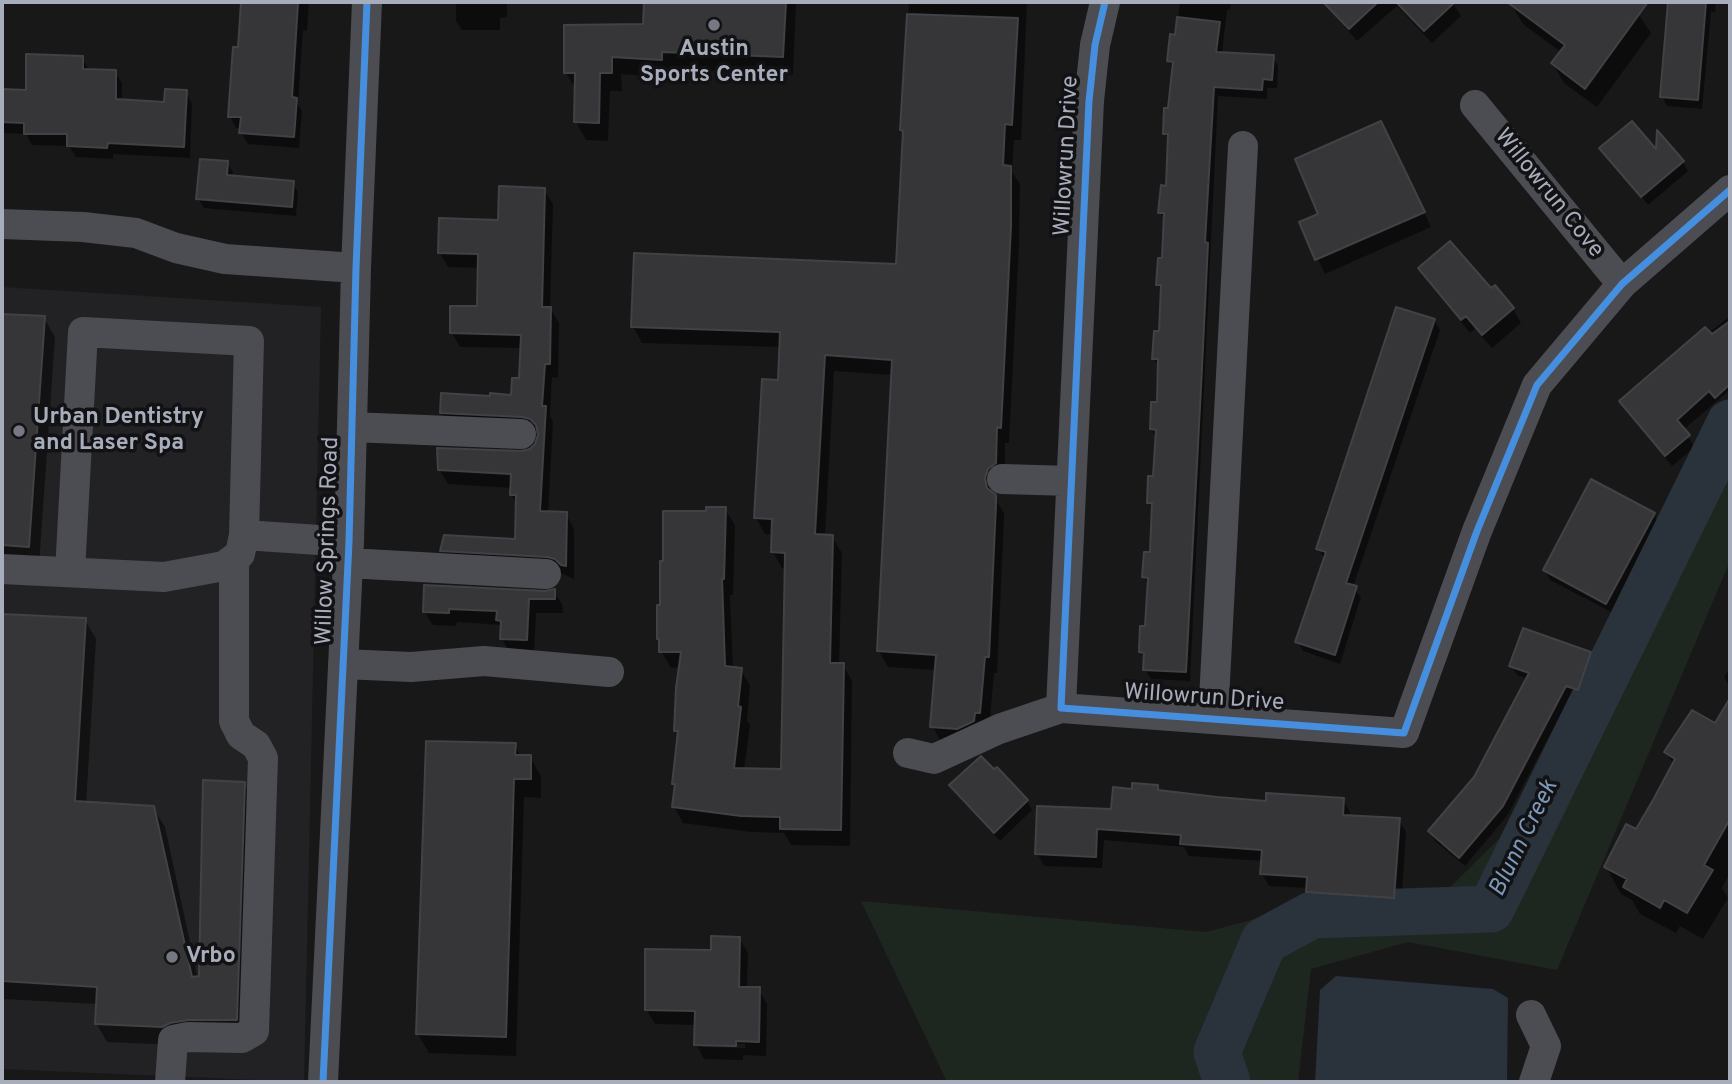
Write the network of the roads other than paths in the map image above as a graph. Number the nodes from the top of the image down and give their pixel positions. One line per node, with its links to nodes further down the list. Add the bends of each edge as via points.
1 (367, 2): 7 (street, Willow Springs Road)
2 (1105, 2): 12 (street, Willowrun Drive, via 1089,101)
3 (1475, 105): 8 (street, Willowrun Cove)
4 (1242, 146): 21 (street)
5 (1730, 190): 8 (street, Willowrun Drive)
6 (2, 224): 7 (street, via 136,233 225,259)
7 (356, 268): 9 (street, Willow Springs Road)
8 (1622, 284): 21 (street, Willowrun Drive, via 1537,385 1477,531 1404,733)
9 (352, 427): 10 (street); 14 (street, Willow Springs Road)
10 (521, 434)
11 (1002, 479): 12 (street)
12 (1071, 481): 20 (street, Willowrun Drive)
13 (239, 548): 14 (street); 16 (street, via 224,566 164,577); 16 (street, via 249,341 83,332); 24 (street, via 234,720 241,735 256,745 263,758 254,1031 242,1038 173,1040)
14 (349, 553): 17 (street); 18 (street, Willow Springs Road)
15 (2, 569): 16 (street)
16 (70, 572)
17 (546, 574)
18 (343, 664): 19 (street, via 411,667 484,662); 25 (street, Willow Springs Road)
19 (609, 672)
20 (1061, 708): 21 (street, Willowrun Drive); 22 (street, via 999,729 934,759)
21 (1213, 719)
22 (908, 753)
23 (1531, 1015): 26 (street, via 1546,1046)
24 (170, 1082)
25 (323, 1082)
26 (1534, 1082)

